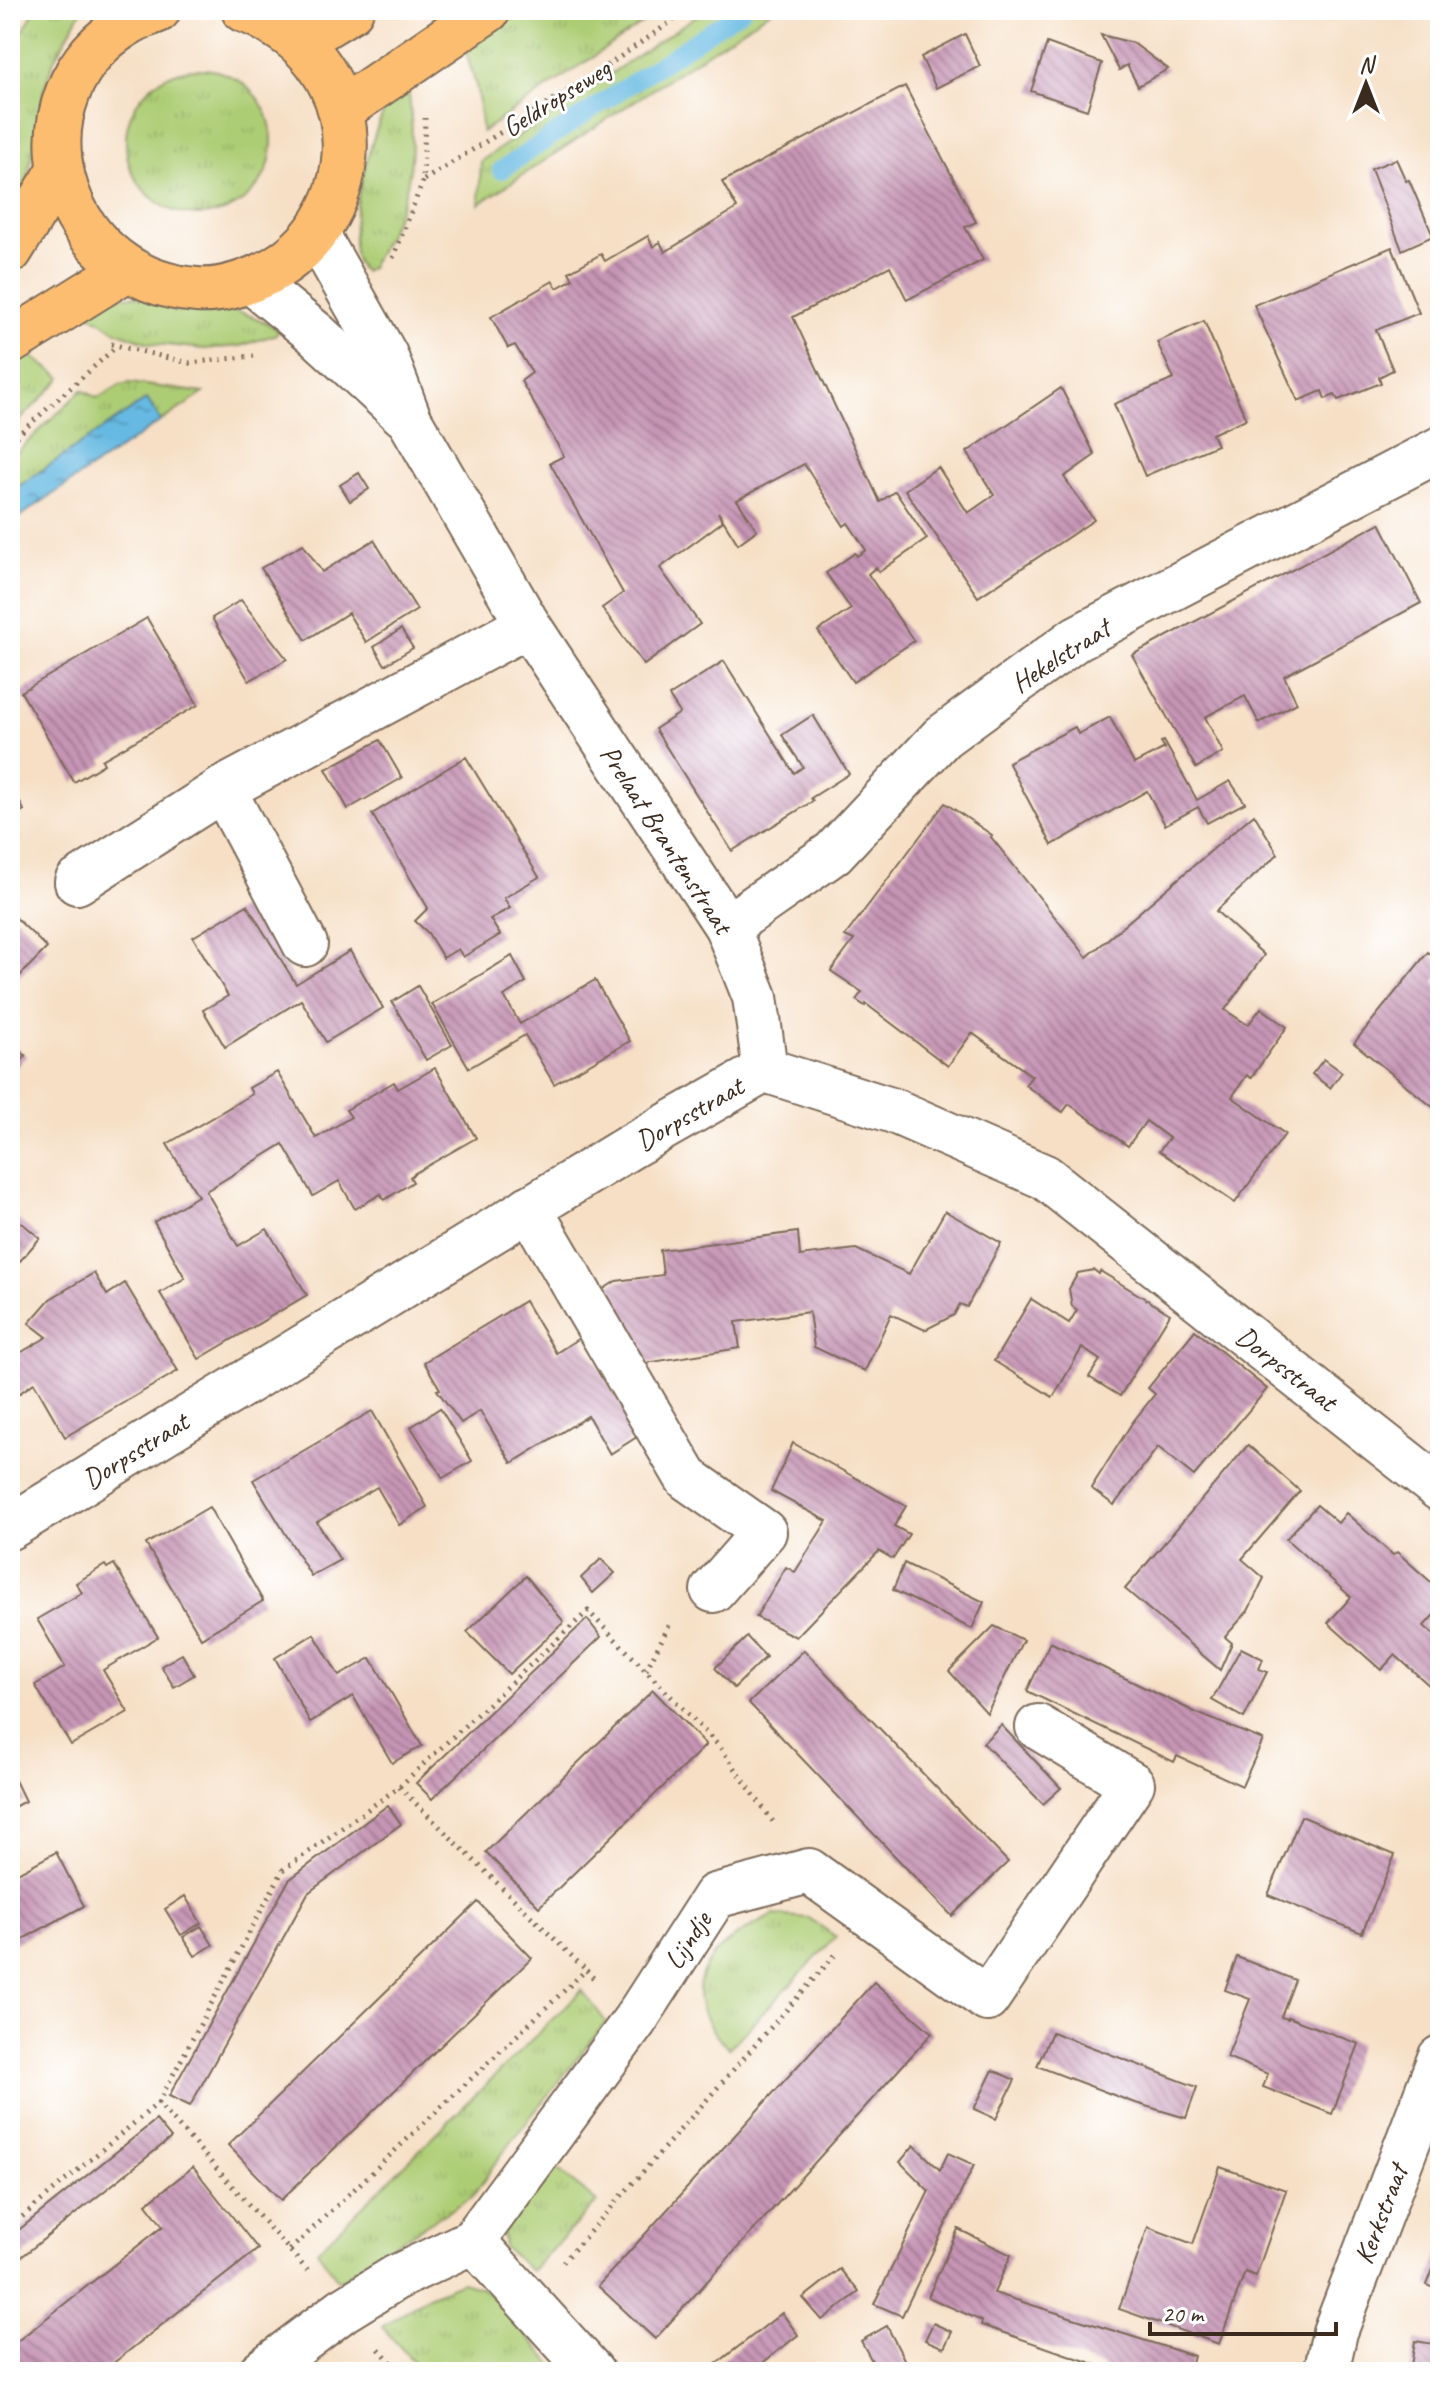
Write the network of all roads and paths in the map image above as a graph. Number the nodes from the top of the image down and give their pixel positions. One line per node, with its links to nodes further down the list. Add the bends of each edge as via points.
1 (20, 10): 7 (path)
2 (244, 10): 8 (main road, via 258,13)
3 (351, 10): 8 (main road)
4 (488, 10): 9 (main road)
5 (688, 10): 11 (path, Geldropseweg)
6 (139, 14): 10 (main road, via 82,67 59,132)
7 (10, 26)
8 (300, 41): 9 (main road, via 321,65)
9 (341, 110): 12 (main road, via 346,154 337,196)
10 (60, 170): 13 (main road); 14 (main road, via 88,233)
11 (423, 181)
12 (316, 233): 15 (main road, via 287,262); 18 (street, Prelaat Brantenstraat, via 385,355)
13 (10, 251)
14 (127, 269): 15 (main road, via 198,290); 16 (main road)
15 (251, 281): 18 (street, Prelaat Brantenstraat)
16 (10, 342)
17 (116, 347): 19 (path)
18 (409, 419): 21 (street, Prelaat Brantenstraat)
19 (10, 442)
20 (1440, 449): 24 (street, Hekelstraat, via 1077,638 942,737 833,853)
21 (528, 625): 22 (street); 24 (street, Prelaat Brantenstraat)
22 (223, 789): 23 (street); 25 (street)
23 (77, 882)
24 (727, 927): 26 (street, Prelaat Brantenstraat, via 755,997)
25 (305, 944)
26 (765, 1070): 27 (street, Dorpsstraat); 28 (street, Dorpsstraat, via 894,1111 1045,1177)
27 (529, 1208): 29 (street, Dorpsstraat); 30 (street, via 687,1478 764,1532)
28 (1440, 1489)
29 (10, 1527)
30 (713, 1590)
31 (1038, 1727): 34 (street, via 1132,1784 987,1999)
32 (399, 1787): 33 (path, via 588,1611 720,1747); 35 (path); 38 (path, via 283,1870)
33 (809, 1871): 34 (street); 36 (street, Lijndje, via 715,1896)
34 (869, 1916): 42 (path)
35 (586, 1970): 36 (path); 41 (path)
36 (635, 2020): 40 (street, Lijndje)
37 (1440, 2058): 46 (street, Kerkstraat, via 1335,2332)
38 (158, 2103): 39 (path); 41 (path)
39 (10, 2227)
40 (473, 2241): 42 (street); 43 (street, Lijndje)
41 (290, 2250): 43 (path)
42 (528, 2302): 45 (street)
43 (343, 2310): 44 (street, Lijndje)
44 (261, 2372)
45 (592, 2372)
46 (1326, 2372)

